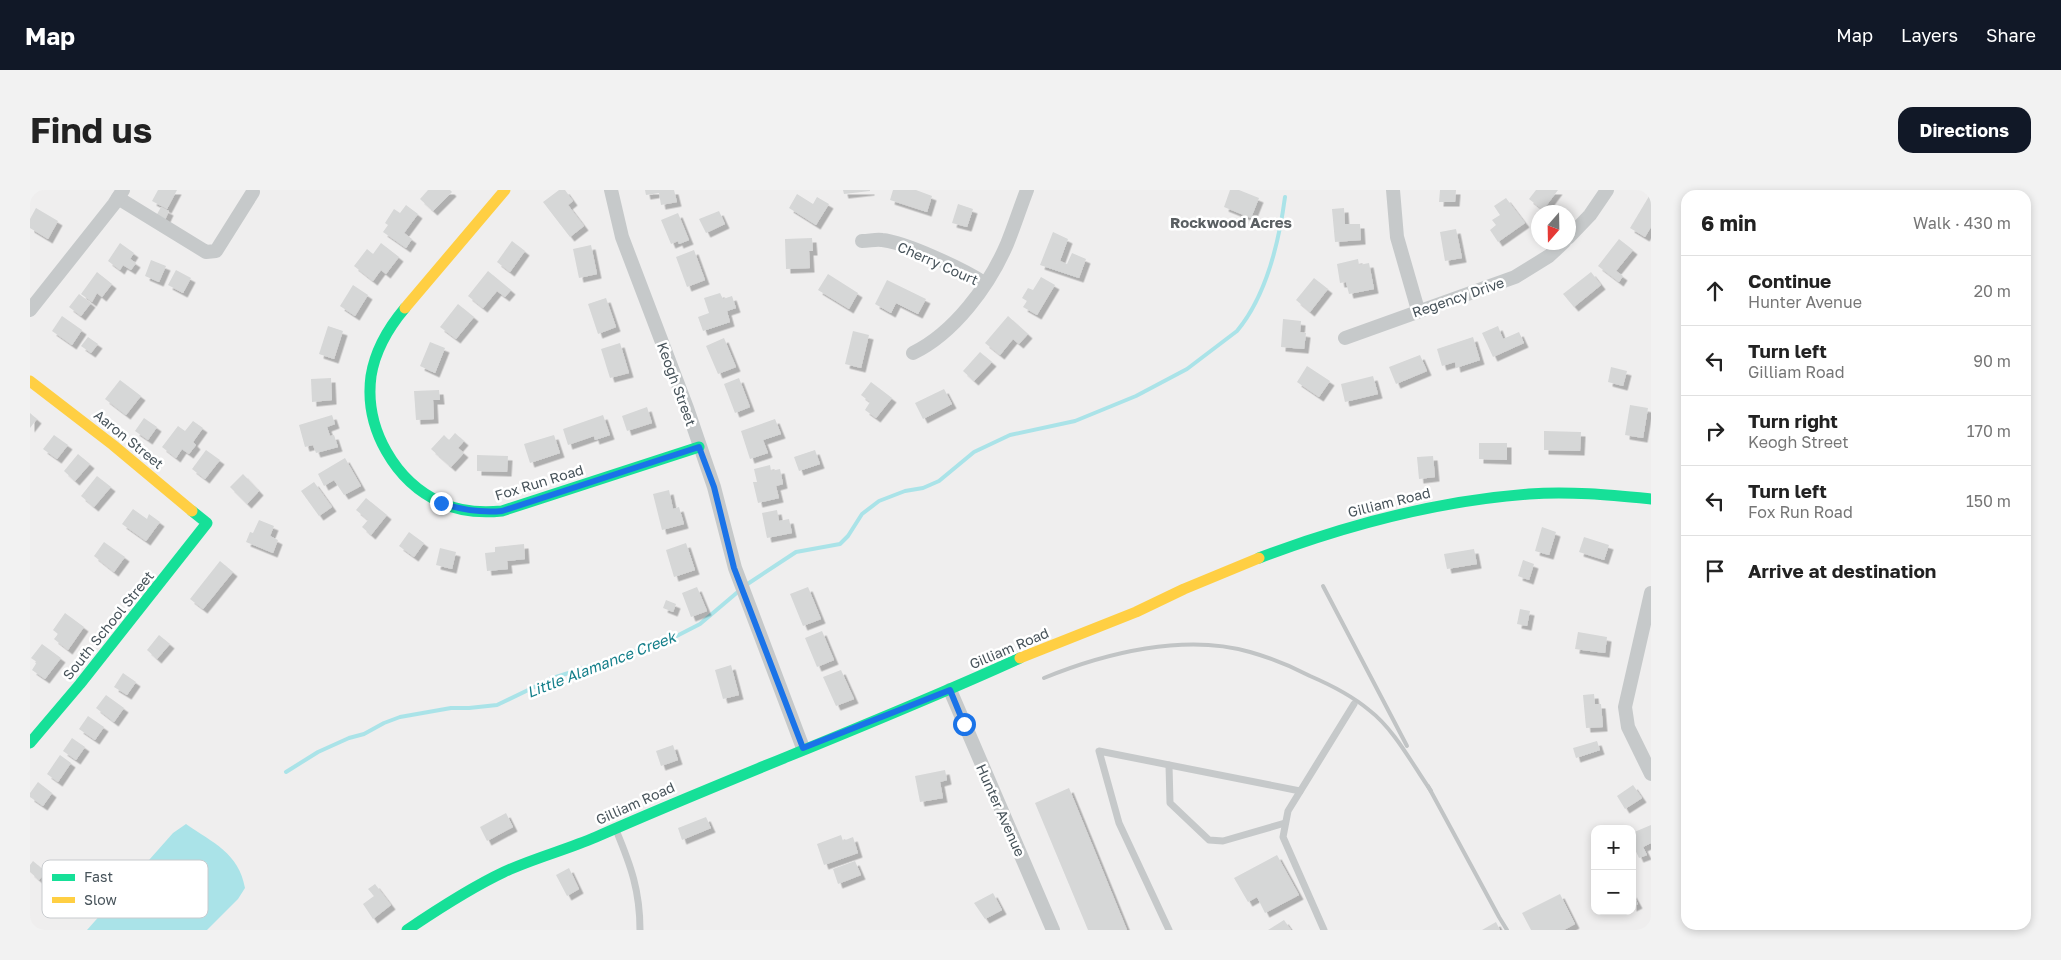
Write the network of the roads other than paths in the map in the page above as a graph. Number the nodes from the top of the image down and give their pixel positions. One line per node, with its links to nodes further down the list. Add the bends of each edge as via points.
1 (505, 190): 17 (street, Fox Run Road, via 394,321 380,345 371,380 371,409 384,450 397,470 416,488 441,503 482,513 502,511)
2 (611, 190): 17 (street, Keogh Street, via 622,237)
3 (1027, 190): 11 (street, via 1007,244)
4 (1393, 190): 13 (street, via 1398,237)
5 (1607, 190): 8 (street)
6 (253, 192): 7 (street, via 216,251 206,252)
7 (121, 194): 12 (street)
8 (1576, 230)
9 (862, 241): 11 (street, Cherry Court, via 883,240 914,249)
10 (1555, 250): 13 (street, Regency Drive, via 1515,277)
11 (984, 283): 15 (street, via 951,326 936,340)
12 (30, 310)
13 (1418, 310): 14 (street, Regency Drive)
14 (1345, 338)
15 (912, 353)
16 (30, 381): 19 (street, Aaron Street)
17 (699, 447): 24 (street, Keogh Street, via 714,487 734,568)
18 (1651, 499): 21 (street, Gilliam Road, via 1579,493 1490,498 1362,523 1287,548 1185,589)
19 (207, 523): 23 (street, South School Street)
20 (1651, 594): 26 (street, via 1625,707 1628,727)
21 (950, 690): 24 (street, Gilliam Road); 32 (street, Hunter Avenue)
22 (1354, 704): 27 (lane)
23 (30, 743)
24 (803, 748): 29 (street, Gilliam Road)
25 (1169, 764): 27 (lane); 28 (lane, via 1170,802 1208,840 1223,841); 33 (lane, via 1099,750 1119,823)
26 (1651, 774)
27 (1300, 791): 28 (lane, via 1288,810)
28 (1285, 823): 34 (lane, via 1283,837)
29 (615, 828): 30 (street, Gilliam Road, via 505,872); 31 (lane, via 632,871 640,906)
30 (406, 930)
31 (640, 930)
32 (1053, 930)
33 (1169, 930)
34 (1324, 930)

